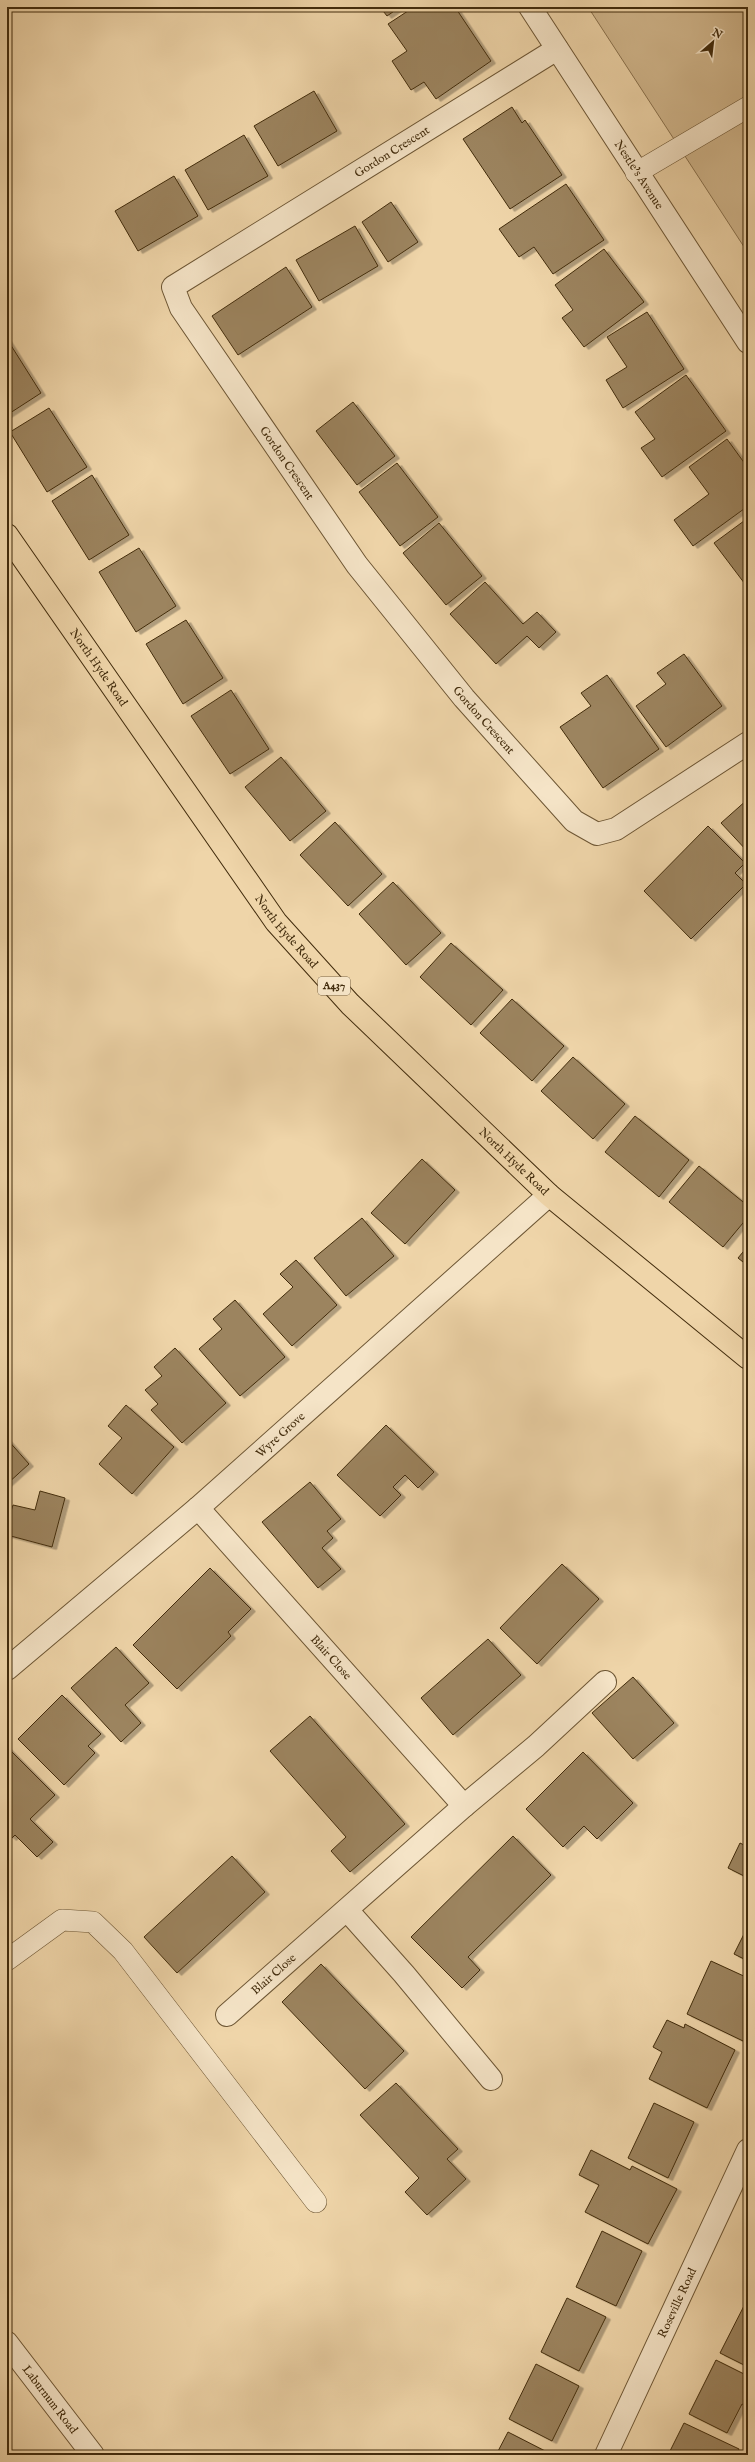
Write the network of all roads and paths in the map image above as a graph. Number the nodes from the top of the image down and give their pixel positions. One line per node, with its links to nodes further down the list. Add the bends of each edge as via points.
1 (530, 7): 2 (street, Nestle's Avenue)
2 (557, 49): 4 (street, Nestle's Avenue); 7 (street, Gordon Crescent, via 172,287 182,308 357,565 464,698 574,821 597,834 616,829)
3 (748, 106): 4 (lane)
4 (636, 173): 5 (street, Nestle's Avenue)
5 (748, 342)
6 (7, 535): 8 (main road, North Hyde Road / A437, via 276,922 350,1004)
7 (748, 743)
8 (549, 1195): 9 (main road, North Hyde Road / A437); 10 (street, Wyre Grove)
9 (748, 1358)
10 (198, 1508): 11 (street, Wyre Grove); 13 (street, Blair Close)
11 (9, 1662)
12 (605, 1682): 13 (street, Blair Close, via 536,1746)
13 (464, 1806): 14 (street, Blair Close)
14 (347, 1910): 16 (street, Blair Close); 17 (street, via 404,1974)
15 (7, 1960): 19 (lane, via 62,1920 93,1922 124,1951)
16 (227, 2015)
17 (491, 2080)
18 (748, 2150): 22 (street, Roseville Road)
19 (316, 2202)
20 (7, 2343): 21 (street, Laburnum Road)
21 (94, 2455)
22 (606, 2455)

